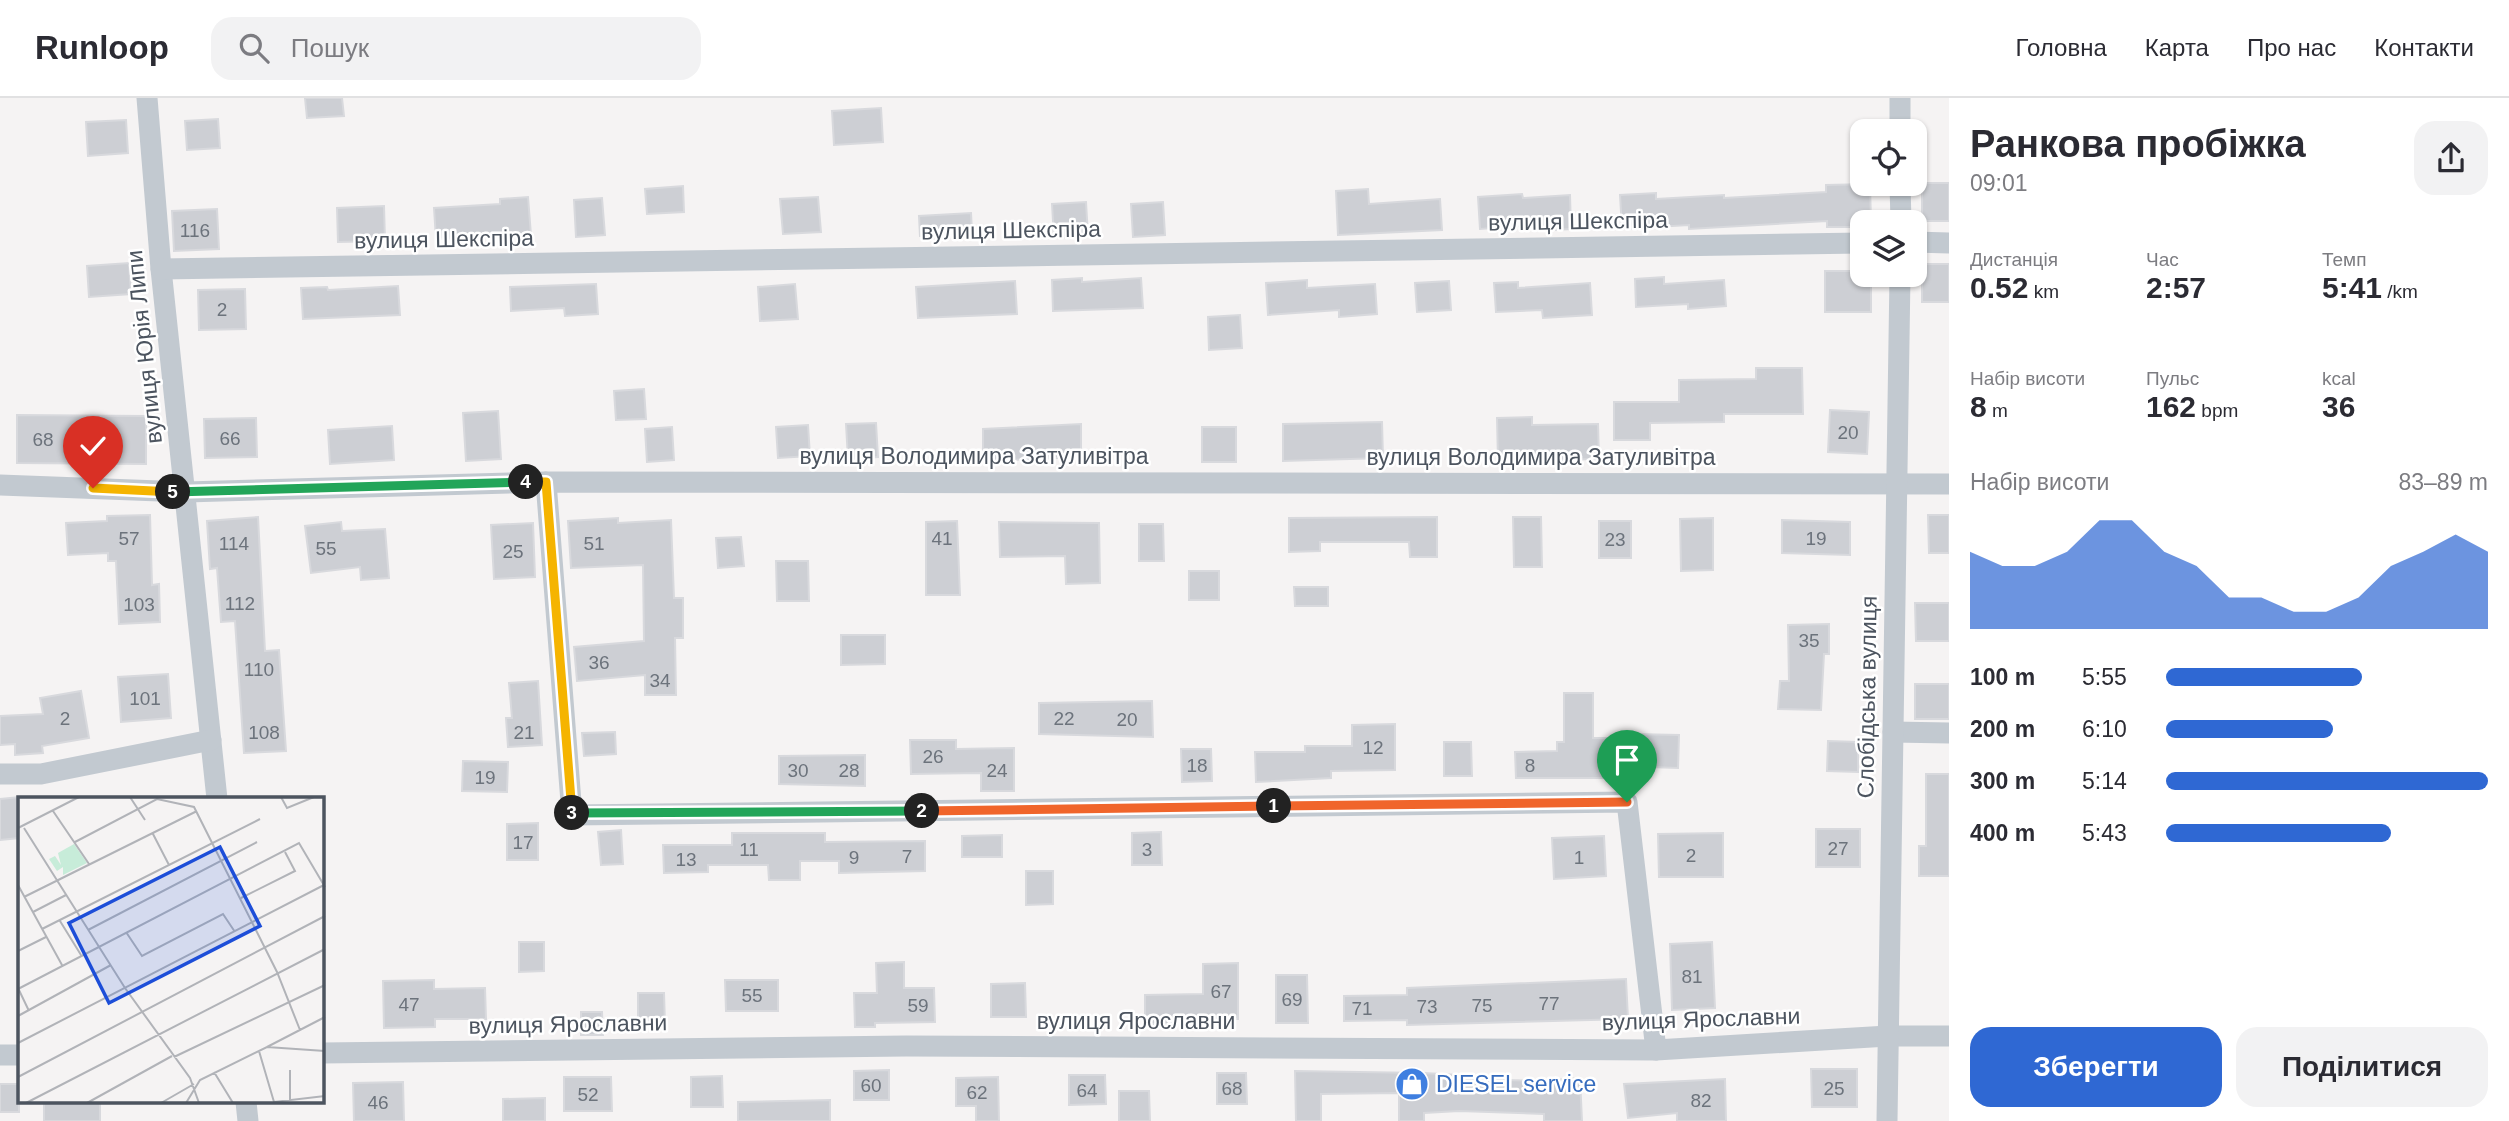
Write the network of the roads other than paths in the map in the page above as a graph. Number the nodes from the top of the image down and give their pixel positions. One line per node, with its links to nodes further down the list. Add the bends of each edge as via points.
1 (147, 98): 7 (street, вулиця Юрія Липи)
2 (1900, 98): 3 (street)
3 (1900, 119)
4 (1927, 242): 6 (street)
5 (1850, 243): 7 (street, вулиця Шекспіра)
6 (1949, 243)
7 (161, 269): 13 (street, вулиця Юрія Липи)
8 (1900, 287): 10 (street, Слобідська вулиця)
9 (546, 482): 10 (street, вулиця Володимира Затуливітра); 13 (street, вулиця Володимира Затуливітра); 21 (street, via 572,815 1627,802)
10 (1897, 484): 11 (street, вулиця Володимира Затуливітра); 14 (street, Слобідська вулиця)
11 (1949, 484)
12 (0, 485): 13 (street, вулиця Володимира Затуливітра)
13 (186, 492): 16 (street, вулиця Юрія Липи)
14 (1893, 732): 15 (street); 19 (street, Слобідська вулиця)
15 (1949, 733)
16 (211, 740): 17 (street, via 41,774); 18 (street, вулиця Юрія Липи)
17 (0, 774)
18 (217, 797)
19 (1888, 1036): 20 (street, вулиця Ярославни); 21 (street, вулиця Ярославни); 25 (street, Слобідська вулиця)
20 (1949, 1036)
21 (1656, 1051): 22 (street, вулиця Ярославни, via 892,1046)
22 (324, 1053)
23 (0, 1055): 24 (street)
24 (18, 1055)
25 (1888, 1121)

